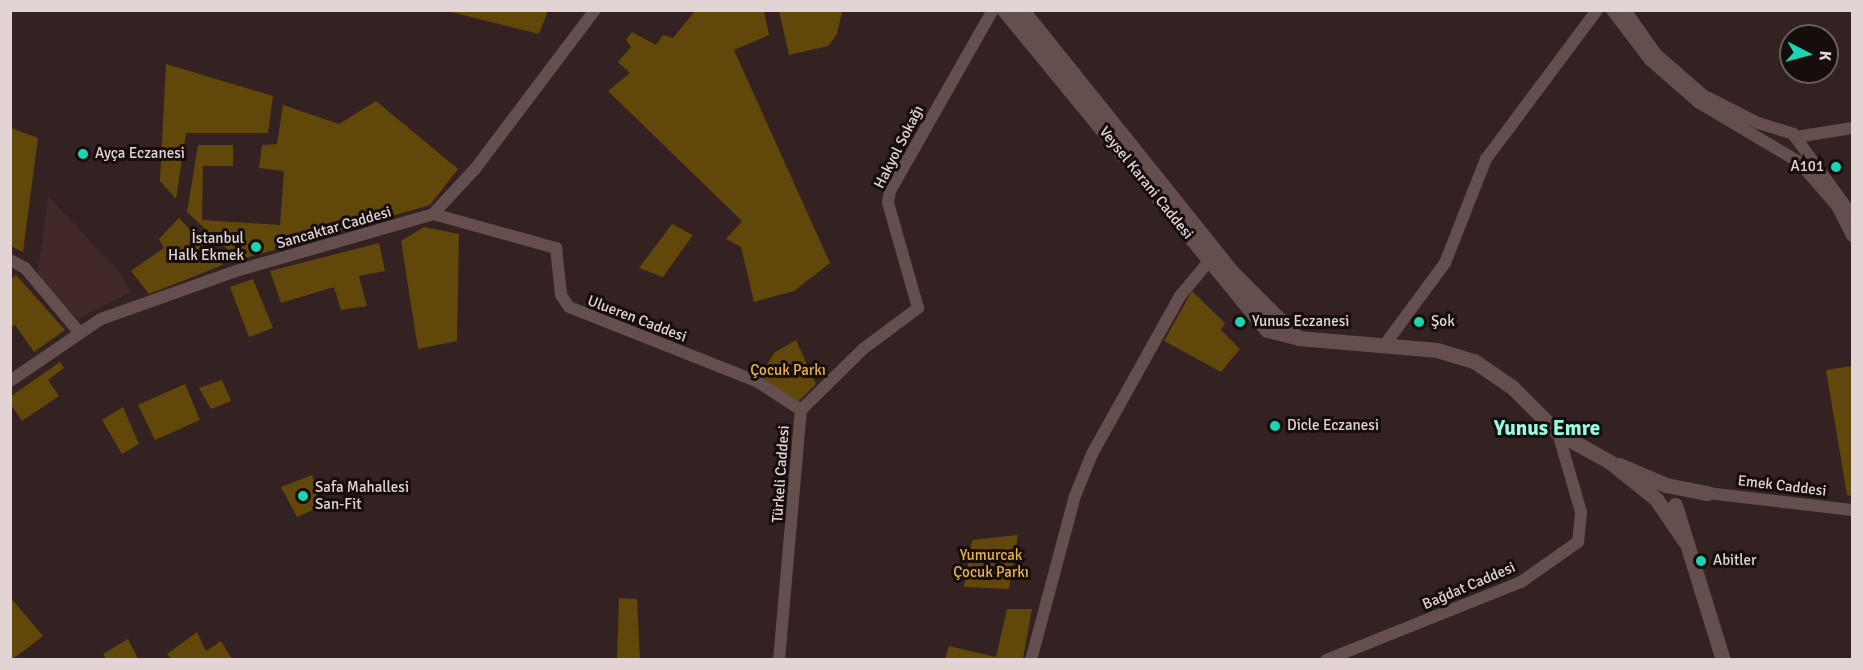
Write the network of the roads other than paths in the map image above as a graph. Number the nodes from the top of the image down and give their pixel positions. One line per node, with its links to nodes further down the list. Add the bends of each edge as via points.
1 (594, 10): 11 (street, via 475,169)
2 (993, 10): 16 (street, Hakyol Sokağı, via 890,191 888,203)
3 (1004, 10): 14 (main road, Veysel Karani Caddesi)
4 (1022, 10): 14 (main road, Veysel Karani Caddesi)
5 (1597, 10): 18 (street, via 1486,159 1445,263)
6 (1612, 10): 10 (street, via 1650,60 1698,102)
7 (1625, 10): 9 (street, via 1656,54 1703,95)
8 (1852, 128): 9 (street)
9 (1790, 135): 10 (street, via 1795,148); 12 (street)
10 (1781, 150): 12 (street, via 1799,162)
11 (433, 214): 17 (street, Sancaktar Caddesi, via 236,271 101,319); 20 (street, Ulueren Caddesi, via 556,248 561,295 568,307 758,382)
12 (1850, 219): 13 (street)
13 (1852, 236)
14 (1213, 257): 18 (main road, Veysel Karani Caddesi, via 1267,330 1298,338); 26 (street, via 1180,296 1092,454 1074,496)
15 (10, 260): 17 (street, via 25,268)
16 (918, 308): 20 (street, Türkeli Caddesi, via 862,349)
17 (79, 332): 19 (street, Sancaktar Caddesi)
18 (1386, 343): 21 (main road, Veysel Karani Caddesi, via 1437,350 1474,362 1512,387)
19 (10, 381)
20 (801, 410): 25 (street, Türkeli Caddesi)
21 (1558, 433): 23 (main road, Veysel Karani Caddesi); 27 (street, Bağdat Caddesi, via 1581,512 1578,542 1521,582)
22 (1707, 493): 23 (main road); 24 (street, Emek Caddesi)
23 (1668, 497): 28 (main road)
24 (1852, 510)
25 (779, 660)
26 (1031, 660)
27 (1326, 660)
28 (1723, 660)

